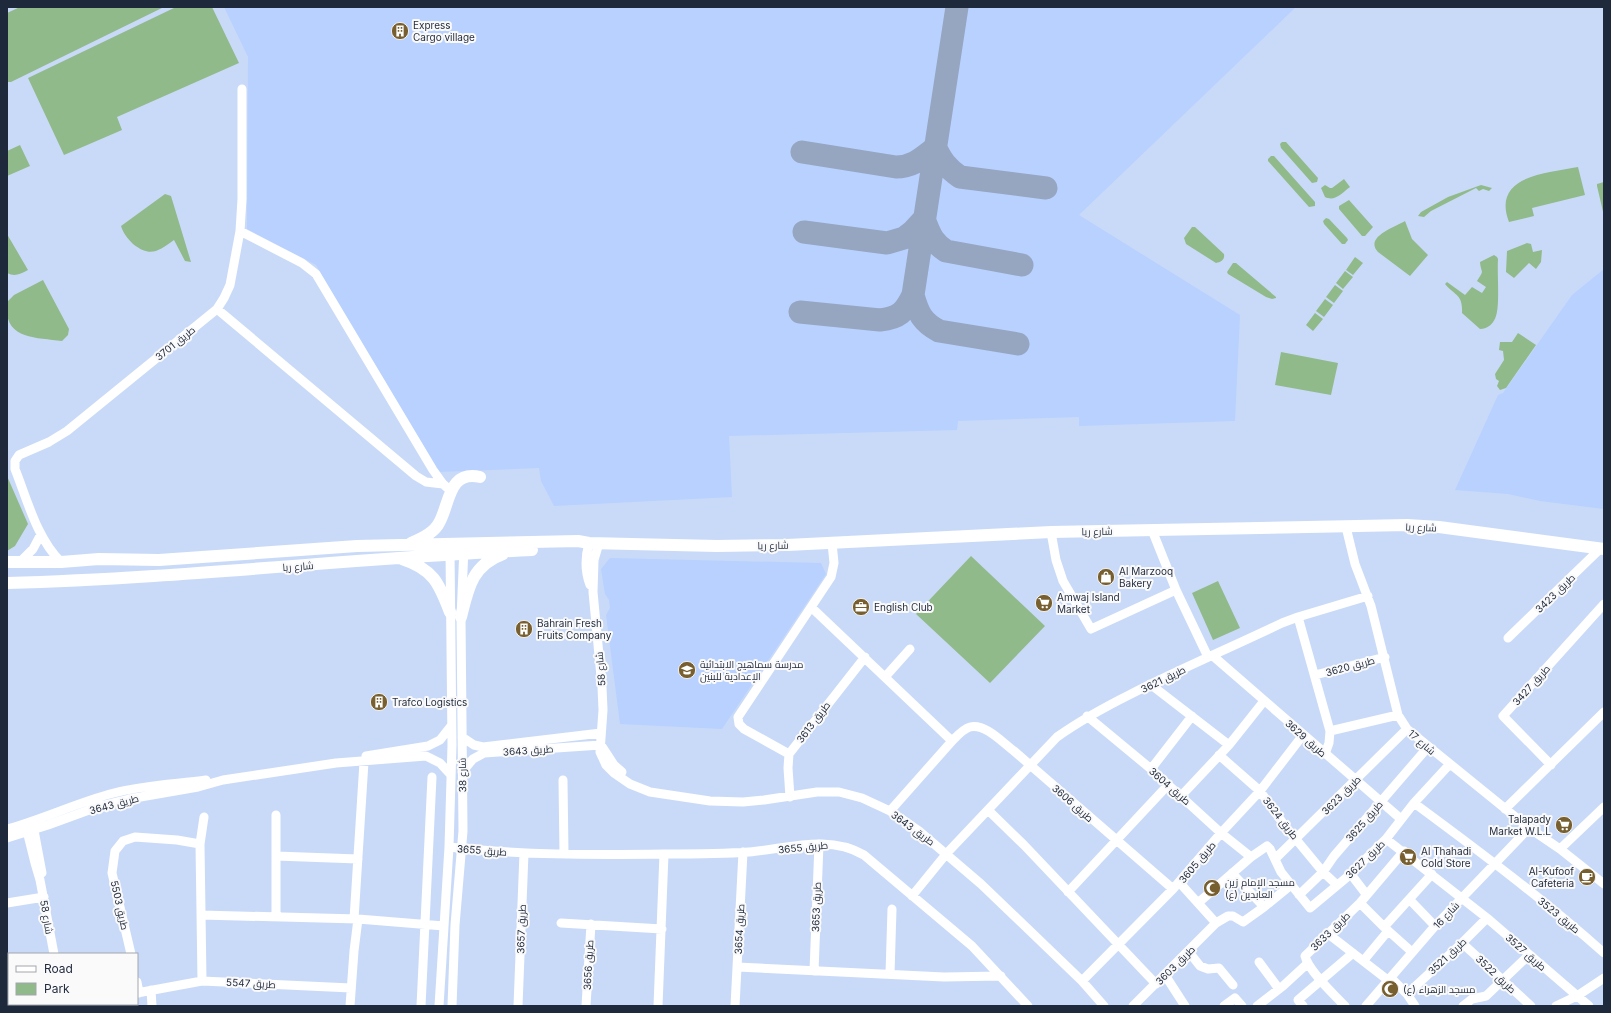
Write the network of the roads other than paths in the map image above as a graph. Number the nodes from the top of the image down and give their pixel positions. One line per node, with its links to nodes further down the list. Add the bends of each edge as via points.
1 (242, 89): 2 (street, طريق 3701)
2 (240, 231): 3 (street, طريق 3701, via 230,285); 5 (street, via 302,263 316,274 433,470)
3 (217, 308): 5 (street, via 416,476); 9 (street, طريق 3701, via 67,432 16,458 14,469)
4 (480, 477): 5 (main road, via 465,477)
5 (447, 488): 12 (main road, via 437,527)
6 (1346, 527): 7 (main road, شارع ريا); 15 (main road, شارع ريا, via 1439,527); 23 (street, شارع 17, via 1355,564)
7 (1152, 530): 8 (main road, شارع ريا); 22 (street, طريق 3629)
8 (1052, 532): 10 (main road, شارع ريا); 22 (street, via 1056,560 1064,581 1091,629)
9 (41, 534): 19 (street, via 34,549); 20 (street, طريق 3701)
10 (832, 542): 11 (main road, شارع ريا, via 718,546); 25 (street, via 834,563 831,577)
11 (594, 543): 13 (main road, شارع ريا, via 578,541); 16 (main road, شارع ريا, via 578,547); 45 (street, شارع 58, via 586,560 586,571 593,592 602,687)
12 (406, 545): 14 (main road, شارع ريا); 20 (main road, شارع ريا, via 159,560)
13 (464, 548): 14 (main road, شارع ريا); 16 (main road, شارع ريا); 27 (street, شارع 38)
14 (450, 549): 17 (main road, شارع ريا); 26 (street, شارع 38)
15 (1602, 549): 29 (street, طريق 3423)
16 (514, 550): 27 (main road, via 495,557 479,570 469,587)
17 (397, 557): 21 (main road, شارع ريا, via 157,576); 26 (main road, via 418,564 431,575)
18 (7, 562): 19 (main road, شارع ريا)
19 (20, 562): 20 (main road, شارع ريا)
20 (61, 562)
21 (7, 583)
22 (1176, 590): 32 (street, طريق 3629)
23 (1368, 596): 28 (street, طريق 3621); 33 (street, شارع 17)
24 (1604, 604): 59 (street, طريق 3427, via 1503,716)
25 (812, 607): 31 (street); 52 (street, via 738,717 739,724 744,729)
26 (450, 612): 42 (street, شارع 38)
27 (461, 617): 47 (street, شارع 38)
28 (1298, 617): 32 (street, طريق 3621); 34 (street, طريق 3620)
29 (1508, 638)
30 (910, 649): 35 (street)
31 (865, 657): 35 (street); 52 (street, طريق 3613)
32 (1210, 657): 36 (street, طريق 3621); 37 (street, طريق 3629)
33 (1385, 657): 34 (street, طريق 3620); 39 (street, شارع 17)
34 (1315, 675): 44 (street, طريق 3620)
35 (885, 677): 48 (street)
36 (1150, 684): 40 (street, طريق 3621); 41 (street)
37 (1264, 701): 46 (street, طريق 3629); 50 (street)
38 (1604, 712): 59 (street)
39 (1398, 715): 43 (street, شارع 17); 44 (street)
40 (1087, 716): 57 (street, طريق 3621, via 1057,736); 60 (street, طريق 3604)
41 (1192, 716): 50 (street); 60 (street)
42 (451, 726): 56 (street, طريق 3643, via 440,740 428,746 344,759); 62 (street, شارع 38)
43 (1407, 729): 51 (street, شارع 17); 65 (street, طريق 3623)
44 (1330, 731): 53 (street, طريق 3620, via 1329,743)
45 (601, 733): 47 (street, طريق 3643, via 484,746 474,745); 49 (street, شارع 58)
46 (1304, 735): 53 (street, طريق 3629); 67 (street, طريق 3605)
47 (462, 737): 61 (street, شارع 38)
48 (952, 741): 57 (street, via 970,727 979,727 988,731); 75 (street)
49 (601, 745): 61 (street, طريق 3643, via 484,753); 68 (street, طريق 3643, via 601,756 614,773 650,792 710,801 743,802)
50 (1229, 745): 54 (street)
51 (1428, 748): 58 (street, شارع 17); 70 (street, طريق 3625)
52 (789, 754): 68 (street)
53 (1324, 754): 65 (street, طريق 3629)
54 (1219, 755): 67 (street, طريق 3624); 69 (street)
55 (364, 762): 56 (street, طريق 3643); 62 (street, طريق 3643, via 426,756 440,763); 100 (street)
56 (336, 763): 79 (street, طريق 3643, via 223,780 114,802)
57 (1030, 765): 74 (street, طريق 3621); 86 (street, طريق 3606)
58 (1449, 765): 71 (street, طريق 3627); 73 (street, شارع 17)
59 (1550, 765): 73 (street)
60 (1151, 769): 66 (street, طريق 3604)
61 (462, 772): 90 (street, شارع 38)
62 (451, 775): 89 (street, شارع 38)
63 (432, 777): 129 (street)
64 (563, 780): 96 (street)
65 (1356, 781): 70 (street, طريق 3629); 84 (street, طريق 3623)
66 (1168, 785): 69 (street, طريق 3604); 86 (street)
67 (1260, 791): 82 (street, طريق 3605); 84 (street, طريق 3624)
68 (790, 796): 75 (street, طريق 3643, via 839,792 862,798)
69 (1182, 796): 82 (street, طريق 3604)
70 (1380, 802): 78 (street, طريق 3629); 103 (street, طريق 3625)
71 (1414, 803): 78 (street, طريق 3627); 102 (street)
72 (1604, 807): 91 (street)
73 (1505, 809): 80 (street, شارع 17)
74 (988, 810): 95 (street, طريق 3621); 111 (street)
75 (890, 811): 95 (street, طريق 3643)
76 (276, 815): 98 (street)
77 (204, 817): 87 (street)
78 (1401, 819): 85 (street, طريق 3627)
79 (30, 827): 81 (street, طريق 3643); 83 (street, طريق 3643); 115 (street, شارع 58, via 35,863)
80 (1529, 828): 91 (street, شارع 17); 102 (street, شارع 16)
81 (7, 829)
82 (1221, 833): 99 (street, طريق 3604); 110 (street, طريق 3605)
83 (7, 838)
84 (1297, 839): 101 (street, طريق 3623); 103 (street, طريق 3624)
85 (1386, 839): 93 (street); 105 (street, طريق 3627)
86 (1116, 841): 110 (street, طريق 3606); 111 (street)
87 (200, 844): 123 (street); 141 (street, طريق 5503, via 135,837 123,841 115,851 112,873)
88 (819, 844): 92 (street, طريق 3655); 114 (street, طريق 3655, via 854,849); 149 (street, طريق 3653)
89 (449, 847): 90 (street, طريق 3655); 131 (street, شارع 38)
90 (461, 848): 94 (street, طريق 3655); 172 (street, شارع 38)
91 (1560, 849): 107 (street, شارع 17)
92 (743, 852): 97 (street, طريق 3655); 148 (street, طريق 3654)
93 (1404, 852): 106 (street); 112 (street, طريق 3633)
94 (524, 853): 96 (street, طريق 3655); 173 (street, طريق 3657)
95 (947, 853): 114 (street, طريق 3621); 157 (street, طريق 3643)
96 (564, 854): 97 (street, طريق 3655)
97 (664, 854): 133 (street)
98 (276, 856): 100 (street); 124 (street)
99 (1251, 857): 101 (street, via 1266,846); 104 (street)
100 (358, 859): 126 (street)
101 (1275, 860): 108 (street)
102 (1495, 863): 116 (street, شارع 16); 143 (street, طريق 3523)
103 (1323, 872): 109 (street, طريق 3624); 113 (street, طريق 3625)
104 (1232, 873): 120 (street); 121 (street)
105 (1350, 874): 109 (street, طريق 3627); 112 (street)
106 (1432, 874): 116 (street); 117 (street)
107 (1604, 884)
108 (1290, 885): 113 (street); 121 (street, طريق 3603)
109 (1337, 885): 113 (street, طريق 3627, via 1310,908)
110 (1176, 886): 120 (street); 137 (street, طريق 3605)
111 (1068, 892): 137 (street)
112 (1366, 894): 119 (street, طريق 3633)
113 (1298, 895)
114 (912, 896): 152 (street, طريق 3655, via 972,946)
115 (44, 897): 118 (street); 140 (street, شارع 58)
116 (1462, 898): 125 (street, طريق 3527); 132 (street, شارع 16)
117 (1410, 900): 132 (street); 134 (street)
118 (7, 903)
119 (1360, 903): 134 (street); 135 (street, طريق 3633)
120 (1198, 904): 128 (street)
121 (1264, 907): 128 (street, طريق 3603, via 1243,922 1228,916)
122 (892, 909): 150 (street)
123 (201, 915): 124 (street); 156 (street)
124 (276, 917): 126 (street)
125 (1487, 918): 136 (street, طريق 3521); 144 (street, طريق 3527)
126 (356, 919): 129 (street); 161 (street)
127 (561, 923): 130 (street)
128 (1216, 923): 138 (street, طريق 3603)
129 (425, 924): 131 (street); 170 (street)
130 (591, 924): 133 (street); 174 (street, طريق 3656)
131 (444, 926): 171 (street, شارع 38)
132 (1435, 926): 139 (street, شارع 16)
133 (662, 929): 175 (street)
134 (1386, 929): 139 (street); 145 (street)
135 (1328, 932): 142 (street); 147 (street, طريق 3633, via 1305,956)
136 (1462, 943): 155 (street, طريق 3522); 165 (street, طريق 3521)
137 (1117, 944): 157 (street, طريق 3605); 159 (street)
138 (1189, 952): 151 (street, طريق 3603); 160 (street, via 1200,966 1208,969 1219,968)
139 (1412, 952): 154 (street, شارع 16)
140 (54, 953)
141 (131, 953)
142 (1353, 953): 145 (street); 158 (street)
143 (1604, 953)
144 (1530, 955): 155 (street); 166 (street, طريق 3527)
145 (1364, 960): 154 (street)
146 (1259, 962): 162 (street)
147 (1308, 963): 158 (street, طريق 3633); 162 (street)
148 (737, 968): 149 (street); 176 (street, طريق 3654)
149 (814, 971): 150 (street)
150 (890, 974): 152 (street, via 944,977)
151 (1165, 975): 159 (street, طريق 3603); 180 (street)
152 (1001, 976): 177 (street, طريق 3655)
153 (1604, 978): 166 (street)
154 (1390, 979): 165 (street); 186 (street, شارع 16)
155 (1502, 980): 167 (street, via 1486,996 1472,999); 188 (street, طريق 3522)
156 (202, 981): 161 (street, طريق 5547); 163 (street, طريق 5547)
157 (1082, 981): 178 (street, طريق 3643)
158 (1321, 981): 184 (street, via 1298,1000); 185 (street, طريق 3633)
159 (1156, 984): 179 (street, طريق 3603)
160 (1233, 985)
161 (351, 988): 169 (street)
162 (1279, 989): 183 (street)
163 (151, 990): 164 (street, طريق 5547); 168 (street)
164 (138, 993)
165 (1407, 994): 187 (street)
166 (1577, 996): 189 (street); 190 (street, طريق 3527)
167 (1468, 1005)
168 (152, 1006)
169 (350, 1006)
170 (421, 1006)
171 (439, 1006)
172 (452, 1006)
173 (518, 1006)
174 (586, 1006)
175 (658, 1006)
176 (735, 1006)
177 (1028, 1006)
178 (1104, 1006)
179 (1133, 1006)
180 (1184, 1006)
181 (1224, 1006): 182 (street, via 1235,998)
182 (1242, 1006)
183 (1257, 1006)
184 (1303, 1006)
185 (1345, 1006)
186 (1366, 1006)
187 (1415, 1006)
188 (1530, 1006)
189 (1556, 1006)
190 (1589, 1006)

